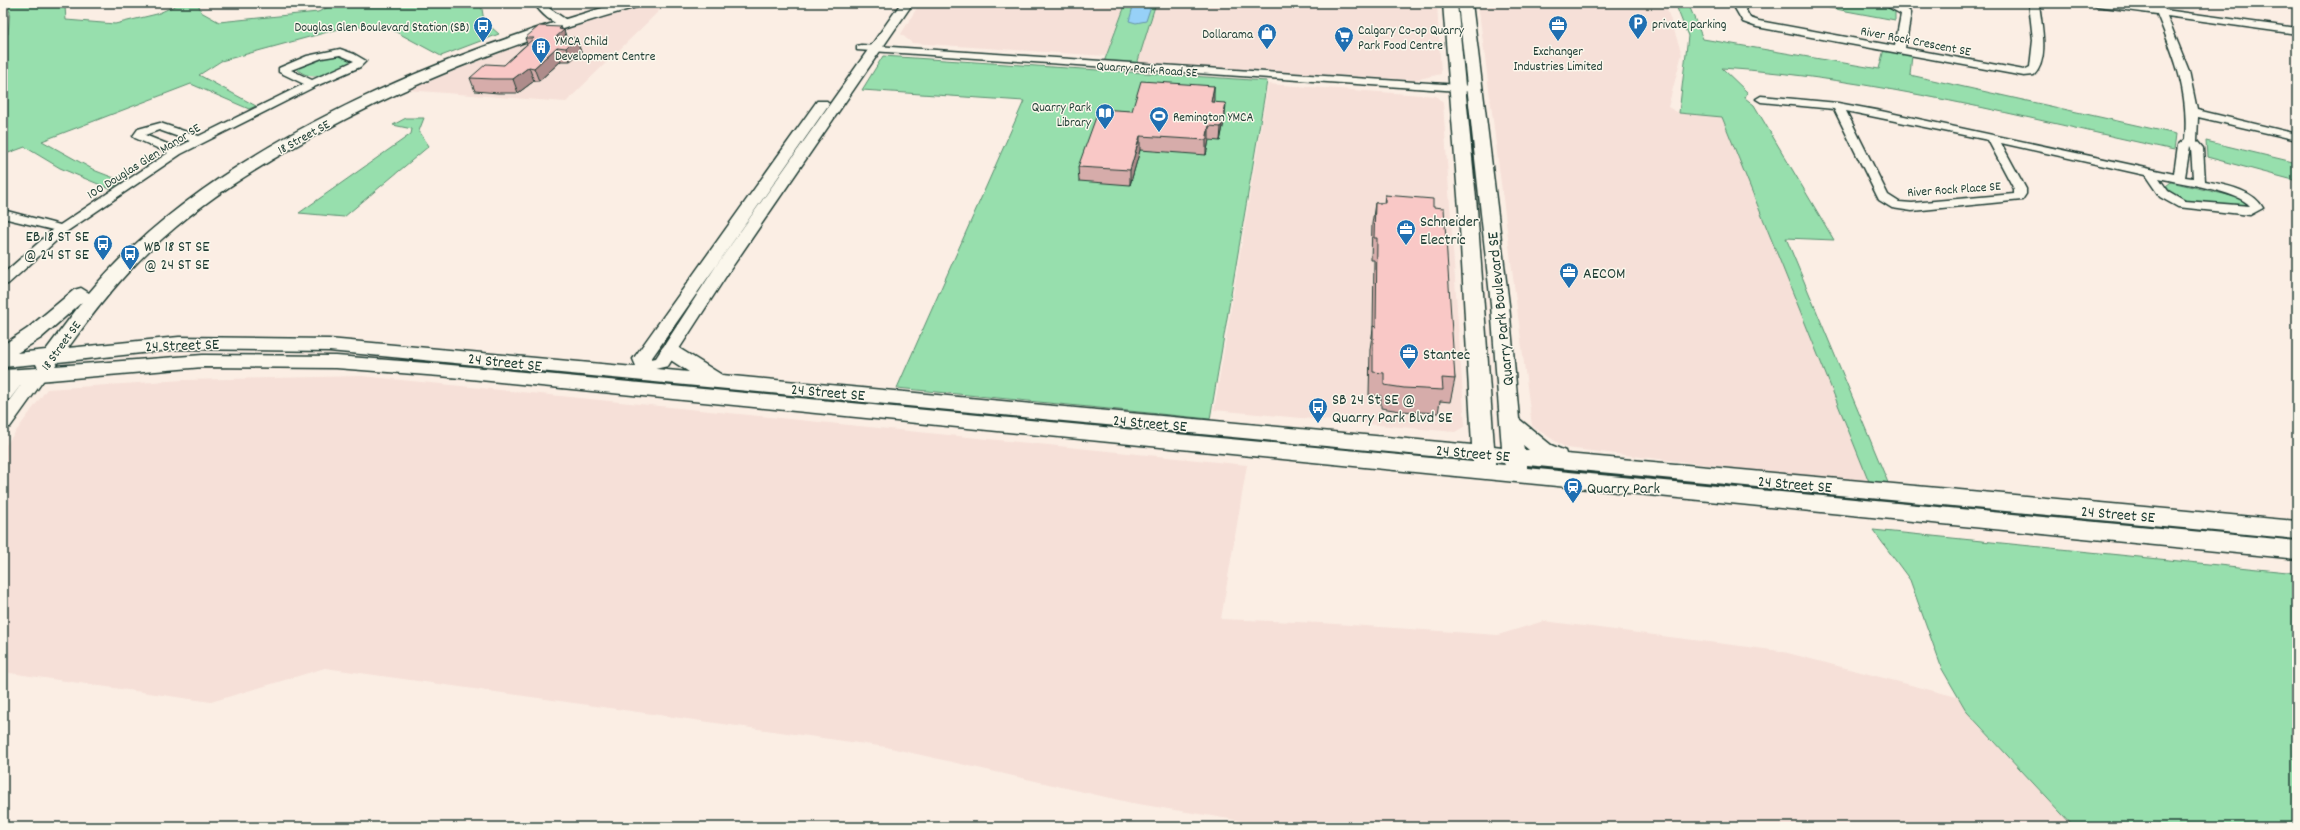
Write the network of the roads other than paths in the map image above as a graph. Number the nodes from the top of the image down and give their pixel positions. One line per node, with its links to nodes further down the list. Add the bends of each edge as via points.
1 (540, 3): 13 (street, via 545,11)
2 (612, 3): 13 (main road, 18 Street SE)
3 (635, 3): 13 (main road, 18 Street SE)
4 (893, 3): 15 (street)
5 (907, 3): 15 (street)
6 (1450, 3): 18 (main road, Quarry Park Boulevard SE)
7 (1465, 3): 19 (main road, Quarry Park Boulevard SE)
8 (1737, 3): 16 (street, River Rock Crescent SE, via 1746,20 1757,24)
9 (1886, 3): 16 (street, via 1906,13)
10 (2034, 3): 16 (street, River Rock Crescent SE, via 2037,50 2035,68 2030,73 2016,73)
11 (2096, 3): 12 (street)
12 (2159, 7): 14 (street); 22 (street, via 2184,68)
13 (561, 21): 35 (main road, 18 Street SE, via 480,47 416,73 255,153 210,180 144,231); 36 (main road, 18 Street SE, via 404,85 315,129 256,162 216,188 143,247 92,301)
14 (2297, 31)
15 (868, 48): 18 (street, Quarry Park Road SE); 28 (street)
16 (1900, 49)
17 (312, 84): 17 (street, 100 Douglas Glen Manor SE, via 283,70 332,53 341,52 361,61); 25 (street, 100 Douglas Glen Manor SE)
18 (1456, 88): 19 (street, Quarry Park Road SE); 49 (main road, Quarry Park Boulevard SE, via 1468,210)
19 (1474, 89): 48 (main road, Quarry Park Boulevard SE, via 1500,305)
20 (1761, 99): 21 (street)
21 (1838, 106): 24 (street); 24 (street, River Rock Place SE, via 1883,197 1900,206 1912,207 2018,196 2020,189)
22 (2192, 112): 23 (street); 26 (street)
23 (2297, 137)
24 (1993, 138): 29 (street)
25 (199, 140): 27 (street, 100 Douglas Glen Manor SE); 27 (street, via 160,126 142,131 139,136)
26 (2191, 142): 30 (street, via 2184,145); 31 (street, via 2197,148)
27 (177, 152): 33 (street, 100 Douglas Glen Manor SE)
28 (795, 153): 39 (street); 43 (street, via 642,359)
29 (2148, 172): 30 (street); 31 (street, via 2164,194 2182,204 2250,211 2257,208 2254,201 2246,196)
30 (2179, 179): 31 (street)
31 (2200, 184)
32 (3, 214): 33 (street)
33 (62, 229): 34 (street, 100 Douglas Glen Manor SE)
34 (3, 281)
35 (81, 294): 40 (main road, via 67,303 37,332 19,345); 42 (main road, 18 Street SE)
36 (70, 330): 38 (main road, via 78,341); 42 (main road, 18 Street SE)
37 (265, 343): 38 (main road, 24 Street SE, via 179,343); 42 (main road, via 236,348); 43 (main road, 24 Street SE, via 329,345)
38 (104, 350): 42 (main road, 24 Street SE)
39 (670, 351): 43 (street, via 662,362); 45 (main road)
40 (3, 352)
41 (3, 361): 42 (main road, 24 Street SE)
42 (43, 363): 44 (main road, 24 Street SE); 47 (street); 49 (main road, 24 Street SE, via 336,362)
43 (642, 370): 45 (main road, 24 Street SE)
44 (11, 376): 46 (street)
45 (718, 381): 49 (main road, 24 Street SE, via 1331,440)
46 (3, 395)
47 (3, 422)
48 (1509, 422): 50 (main road, via 1543,450); 51 (main road, Quarry Park Boulevard SE)
49 (1484, 461): 51 (main road, 24 Street SE)
50 (1570, 461): 51 (main road, 24 Street SE); 52 (main road, 24 Street SE)
51 (1515, 464): 53 (main road, 24 Street SE)
52 (2297, 530)
53 (2297, 550)

